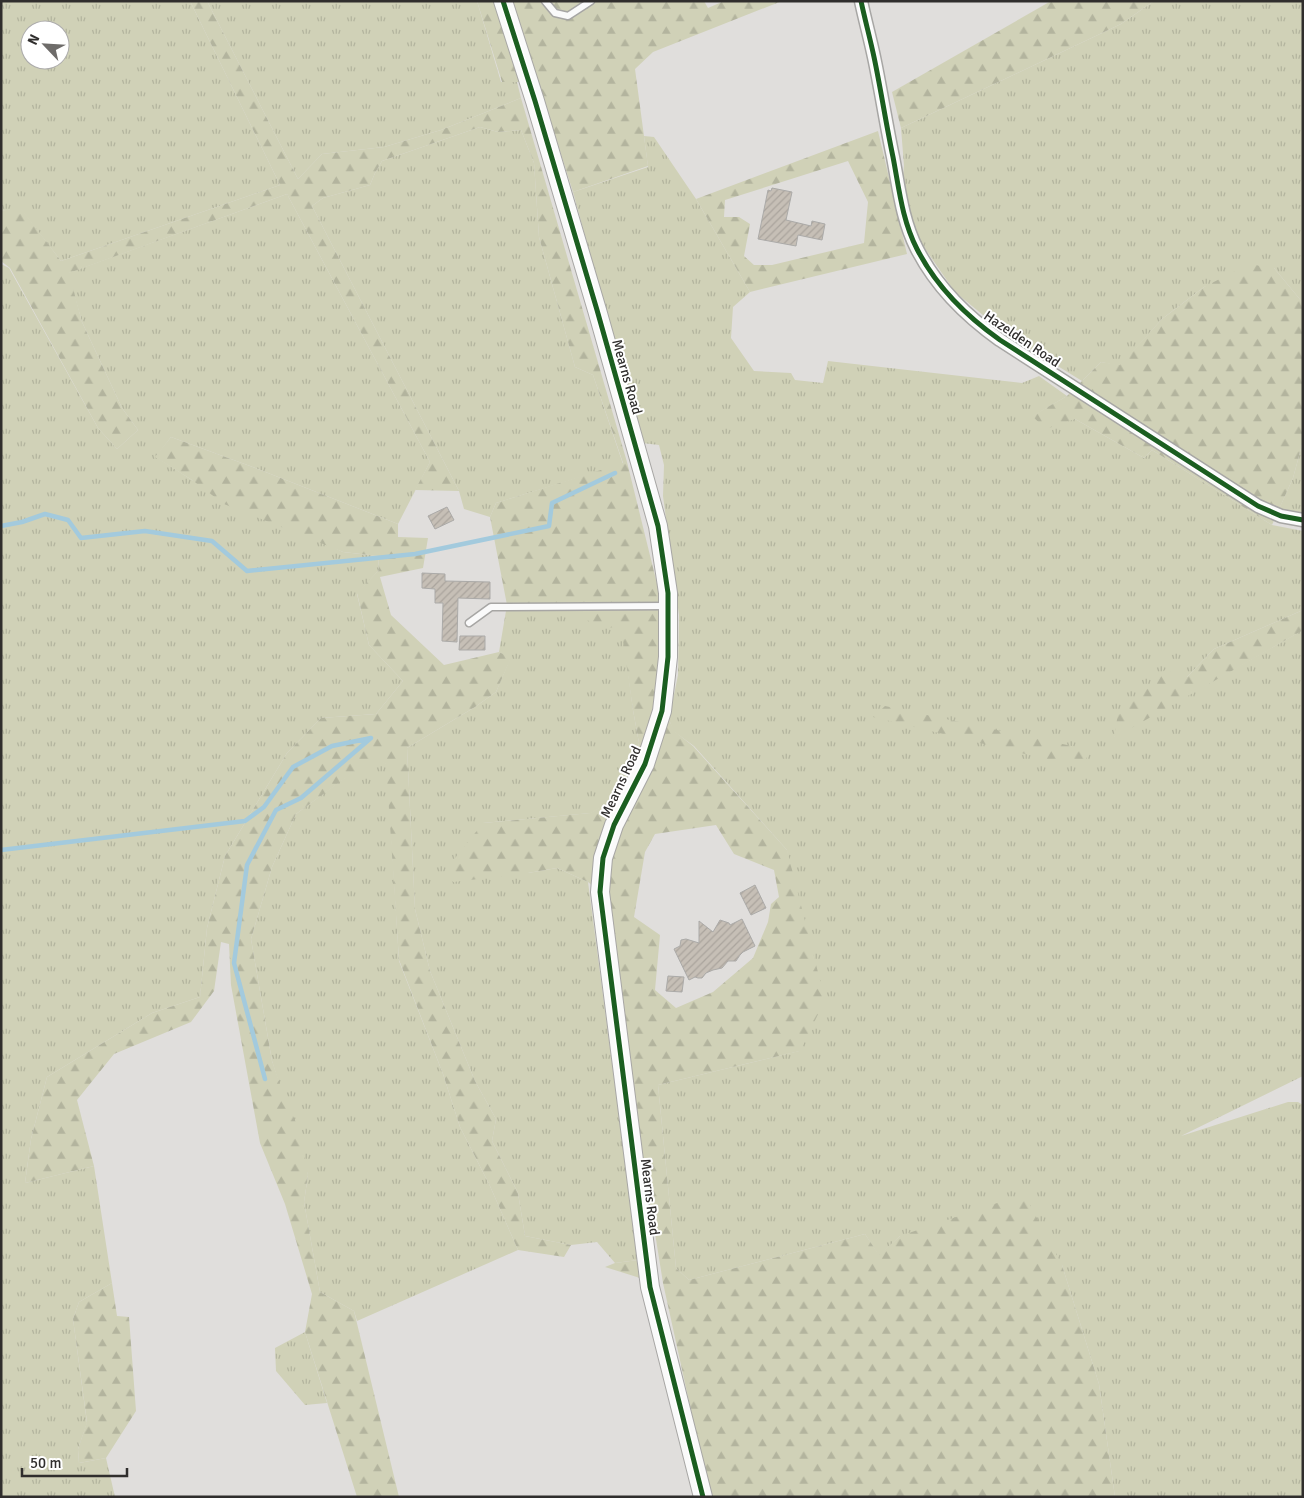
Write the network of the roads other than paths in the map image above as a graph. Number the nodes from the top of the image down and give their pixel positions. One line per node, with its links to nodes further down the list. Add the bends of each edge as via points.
1 (503, 1): 6 (street, Mearns Road, via 589,282 658,526)
2 (545, 1): 3 (lane, via 555,13 568,16)
3 (591, 1)
4 (860, 1): 5 (street, Hazelden Road, via 874,56 905,219 916,248 951,298 978,325 1000,340 1258,506 1281,516)
5 (1303, 520)
6 (668, 606): 7 (lane, via 491,607); 8 (street, Mearns Road, via 668,657 662,711 645,764 614,825 603,858 600,892 650,1287)
7 (469, 623)
8 (703, 1497)

